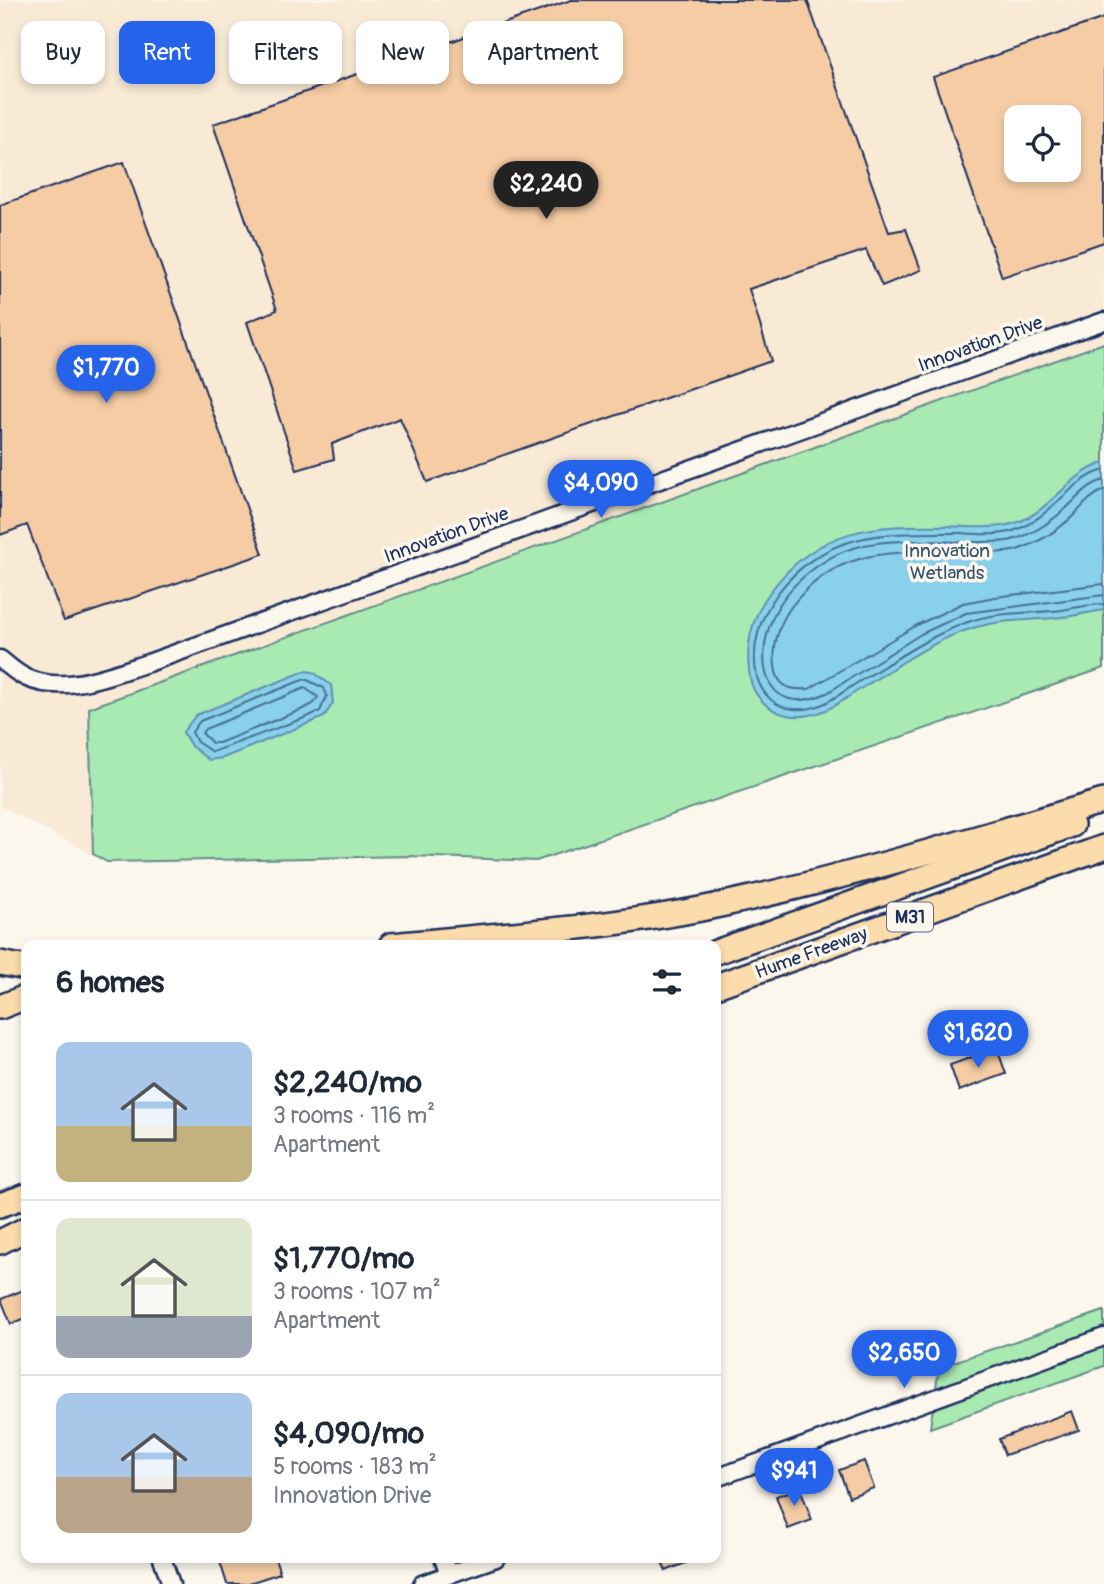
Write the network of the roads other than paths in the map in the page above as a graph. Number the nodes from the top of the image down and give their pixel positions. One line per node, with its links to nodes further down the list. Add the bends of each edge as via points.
1 (1104, 321): 2 (street, Innovation Drive, via 85,682 53,684 27,678)
2 (0, 659)
3 (1104, 801): 6 (highway, via 727,904 589,926)
4 (1104, 814): 7 (highway, Hume Freeway / M31)
5 (1104, 847): 10 (highway, Hume Freeway / M31)
6 (443, 940)
7 (721, 950)
8 (0, 963): 9 (highway)
9 (21, 967)
10 (721, 984)
11 (21, 999): 12 (highway)
12 (0, 1007)
13 (21, 1198): 14 (highway)
14 (0, 1205)
15 (21, 1230): 16 (highway)
16 (0, 1240)
17 (1104, 1337): 18 (street)
18 (721, 1476)
19 (164, 1563): 23 (street)
20 (445, 1563): 22 (street)
21 (482, 1563): 22 (street)
22 (449, 1575): 24 (street)
23 (171, 1584)
24 (422, 1584)

